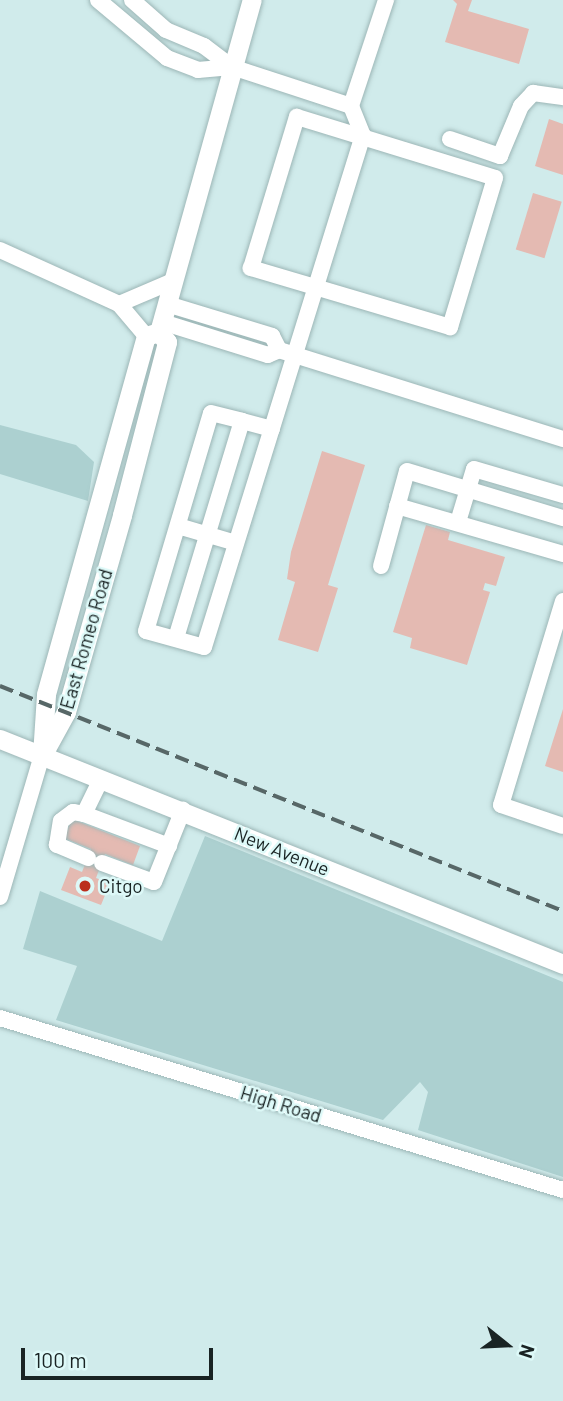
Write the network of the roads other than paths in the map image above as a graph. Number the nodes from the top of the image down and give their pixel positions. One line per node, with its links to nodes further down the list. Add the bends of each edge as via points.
1 (98, 0): 5 (street, via 167,58 198,71)
2 (132, 0): 5 (street, via 166,30 204,46)
3 (252, 0): 5 (main road, East Romeo Road)
4 (386, 0): 7 (street)
5 (232, 67): 7 (street); 11 (main road, East Romeo Road)
6 (563, 96): 9 (street, via 533,93 521,106 500,156)
7 (351, 106): 8 (street)
8 (363, 135): 12 (street); 12 (street, via 297,117 251,268); 12 (street, via 495,178 450,327)
9 (450, 139)
10 (0, 250): 13 (street)
11 (173, 281): 13 (street); 14 (main road, East Romeo Road)
12 (314, 290): 15 (street)
13 (120, 304): 14 (street)
14 (159, 324): 15 (street, via 268,355); 34 (main road, East Romeo Road, via 167,342 126,503 66,712)
15 (287, 353): 17 (street); 18 (street)
16 (242, 421): 17 (street); 24 (street, via 211,413); 25 (street)
17 (272, 429): 26 (street)
18 (563, 439)
19 (468, 491): 20 (street, via 474,469); 21 (street, via 407,471); 22 (street); 23 (street)
20 (563, 495)
21 (397, 506): 23 (street); 28 (street)
22 (563, 518)
23 (458, 522): 27 (street)
24 (178, 526): 25 (street); 30 (street, via 146,631)
25 (207, 534): 26 (street); 30 (street)
26 (236, 542): 30 (street, via 204,647)
27 (563, 554)
28 (381, 566)
29 (563, 601): 31 (street)
30 (176, 638)
31 (546, 656): 32 (street); 38 (street, via 501,805)
32 (563, 662)
33 (0, 739): 34 (main road, New Avenue)
34 (42, 755): 35 (main road, New Avenue); 40 (street)
35 (101, 779): 36 (main road, New Avenue); 37 (street)
36 (183, 810): 39 (street); 41 (main road, New Avenue)
37 (84, 814): 39 (street); 39 (street, via 73,812 61,821 57,845 155,882)
38 (563, 826)
39 (169, 846)
40 (0, 897)
41 (563, 964)
42 (0, 1018): 43 (street, High Road)
43 (563, 1190)

